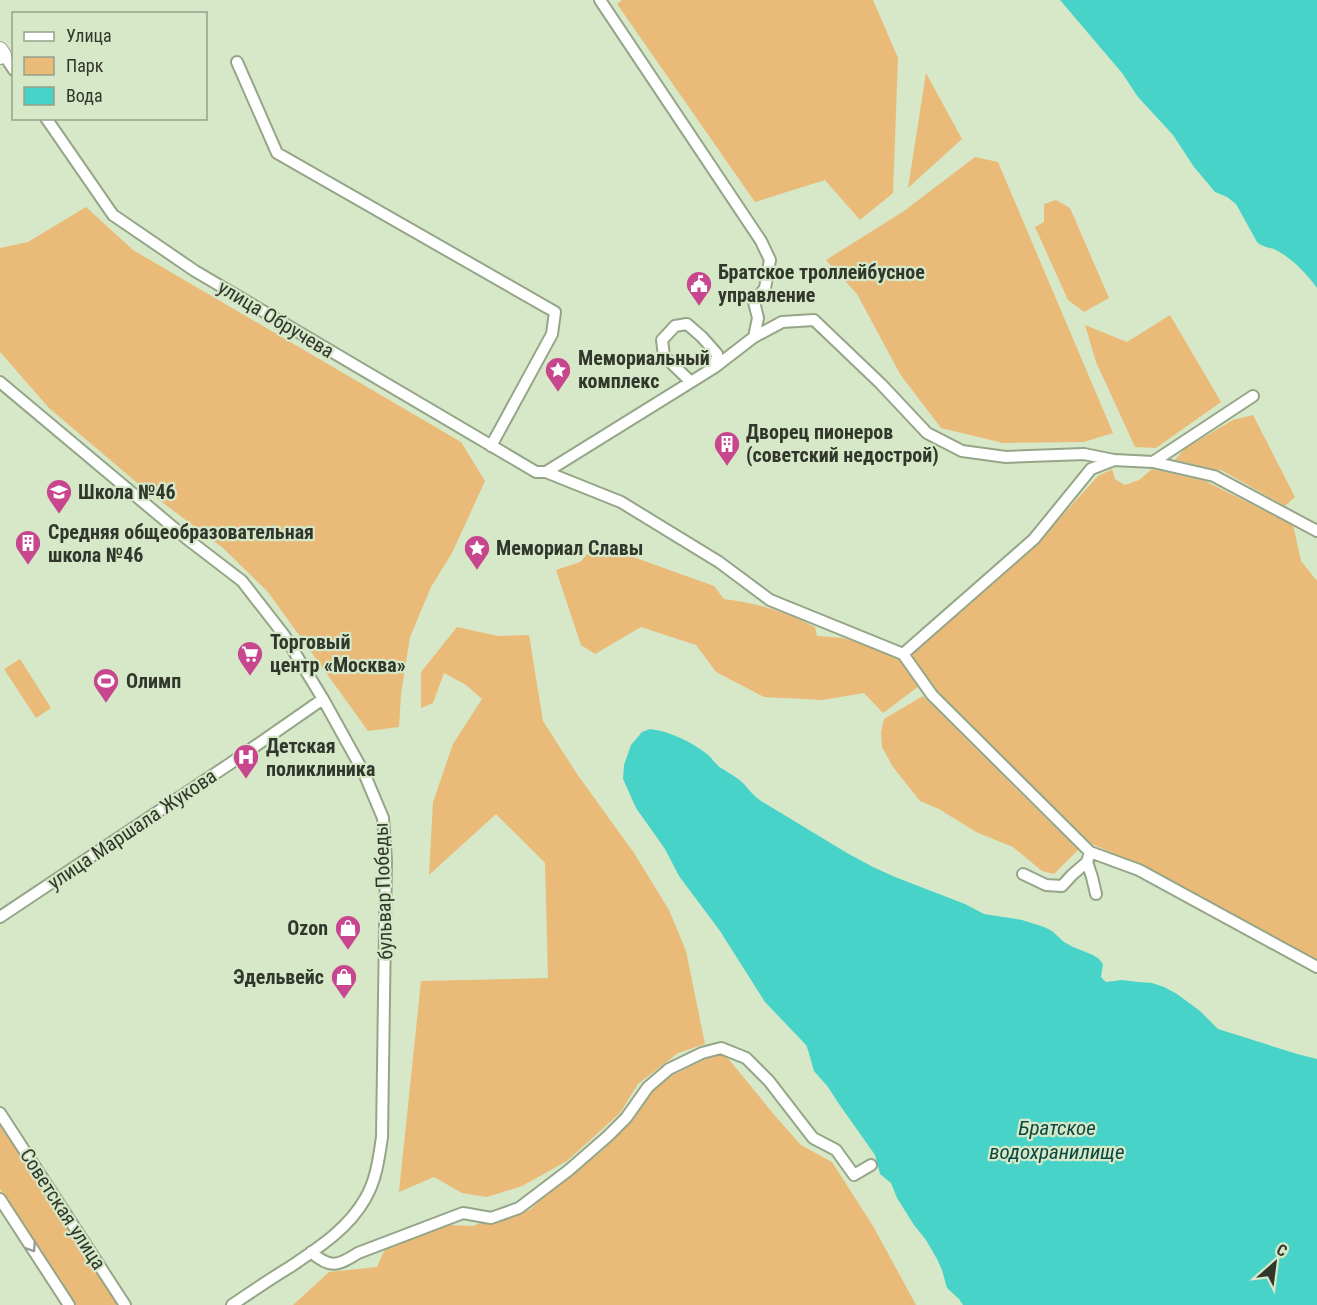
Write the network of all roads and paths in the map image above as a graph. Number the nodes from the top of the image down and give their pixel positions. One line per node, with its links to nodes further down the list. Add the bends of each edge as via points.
1 (600, 0): 6 (street, via 770,260 765,288 754,302 758,318)
2 (1, 54): 4 (street)
3 (237, 62): 11 (street, via 277,153 555,312 552,334)
4 (12, 68)
5 (47, 120): 11 (street, улица Обручева, via 113,215 195,271)
6 (754, 337): 7 (street); 12 (street, via 782,322 814,320 927,433 962,451 1006,457 1084,454)
7 (715, 367): 9 (street); 9 (street, via 717,354 702,337 687,324 675,327 662,340 664,356)
8 (0, 382): 17 (street, бульвар Победы, via 242,581 284,634)
9 (691, 382): 14 (street)
10 (1253, 396): 13 (street)
11 (491, 446): 14 (street, улица Обручева, via 536,472)
12 (1114, 460): 13 (street); 16 (street, via 1091,470 1034,539)
13 (1153, 462): 15 (street, via 1214,476)
14 (546, 472): 16 (street, улица Обручева, via 621,502 719,562 770,600)
15 (1317, 531)
16 (903, 654): 18 (street, via 932,695)
17 (323, 699): 21 (street, улица Маршала Жукова); 26 (street, бульвар Победы, via 364,773 383,818 386,868 382,1137 366,1198 340,1231)
18 (1088, 857): 19 (street, via 1062,886 1046,885); 20 (street); 22 (street, via 1139,870)
19 (1023, 874)
20 (1096, 894)
21 (0, 917)
22 (1317, 967)
23 (0, 1113): 28 (street, Советская улица)
24 (871, 1165): 26 (street, via 854,1175 836,1150 813,1138 770,1081 746,1058 721,1048 669,1069 648,1087 608,1136 519,1209 491,1218 463,1213 366,1249 346,1261 322,1262)
25 (0, 1199): 27 (street, one-way to 27)
26 (311, 1252): 29 (street, бульвар Победы)
27 (69, 1305)
28 (125, 1305)
29 (232, 1305)

